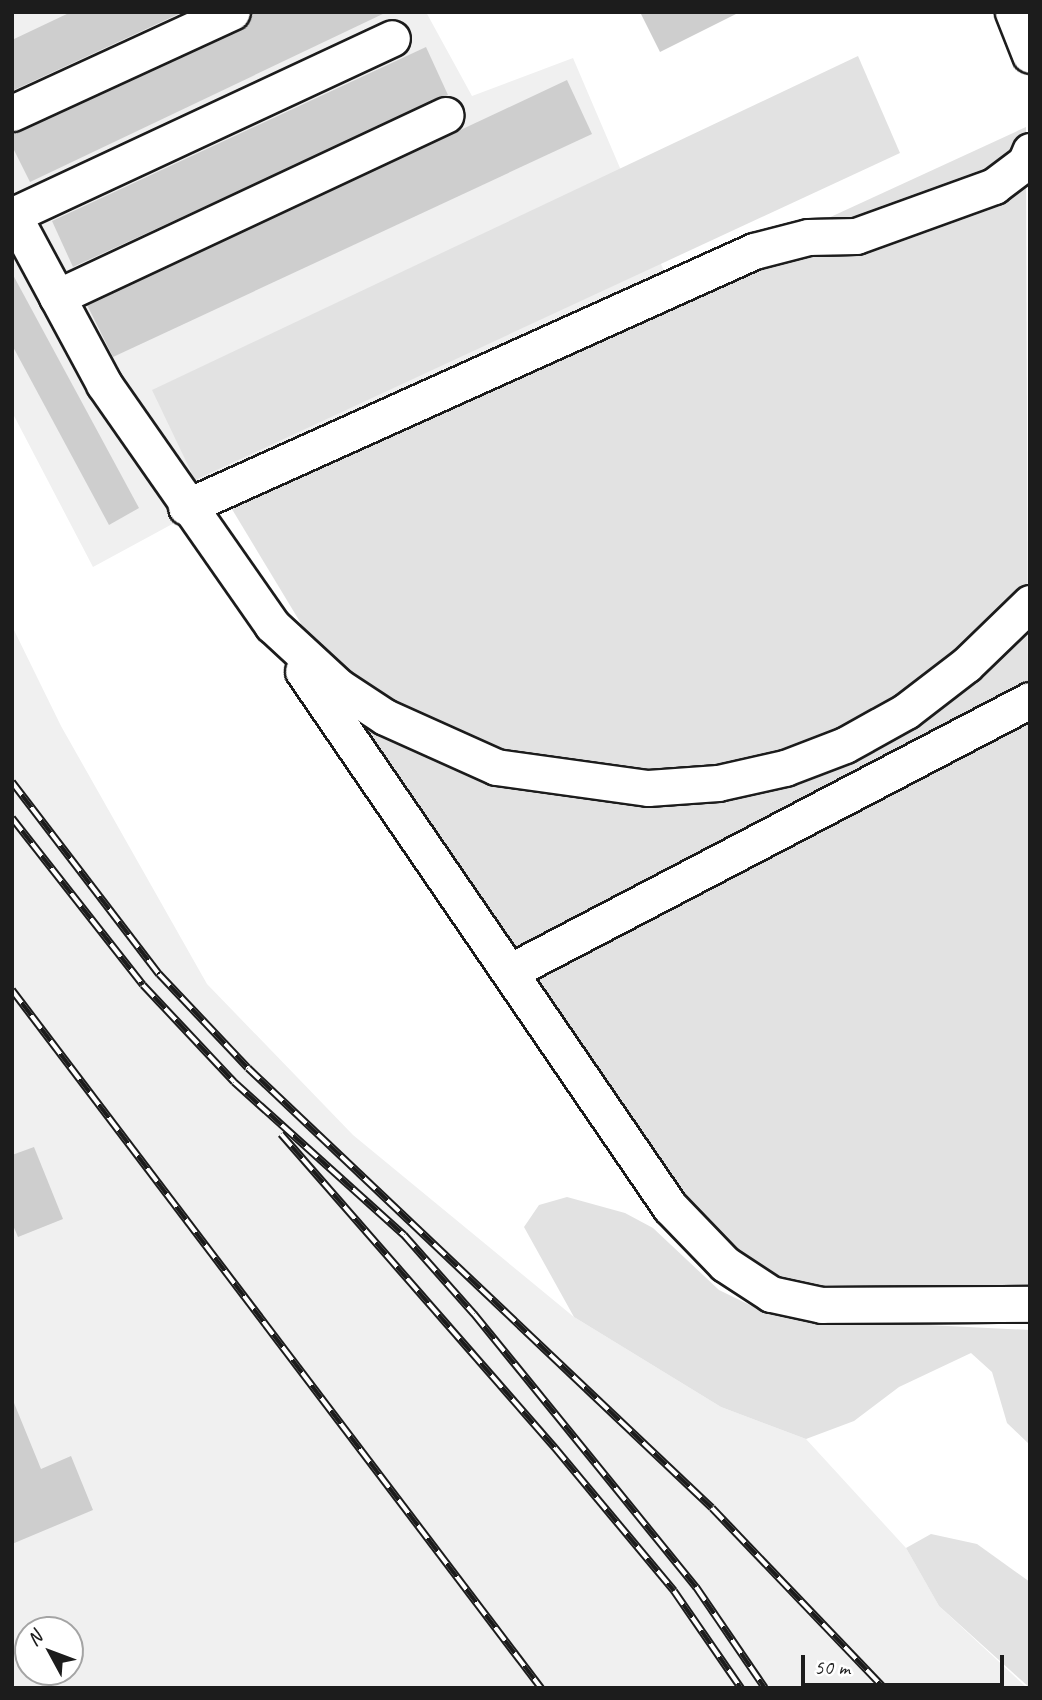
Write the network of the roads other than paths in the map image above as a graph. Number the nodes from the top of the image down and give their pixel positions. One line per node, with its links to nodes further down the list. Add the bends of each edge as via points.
1 (232, 12): 5 (street)
2 (1013, 12): 4 (street)
3 (392, 38): 8 (street)
4 (1030, 55)
5 (12, 113)
6 (446, 115): 9 (street)
7 (1030, 151): 10 (street, via 1025,163 993,186 856,236 808,237 706,270)
8 (13, 214): 9 (street)
9 (57, 297): 10 (street, via 104,384)
10 (186, 507): 12 (street)
11 (1030, 603): 12 (street, via 966,665 906,711 845,745 785,768 718,783 648,788 496,767 438,744 338,686)
12 (272, 625): 14 (street)
13 (1030, 700): 14 (street)
14 (511, 971): 15 (street, via 670,1207 725,1264 771,1294 822,1305)
15 (1030, 1304)

